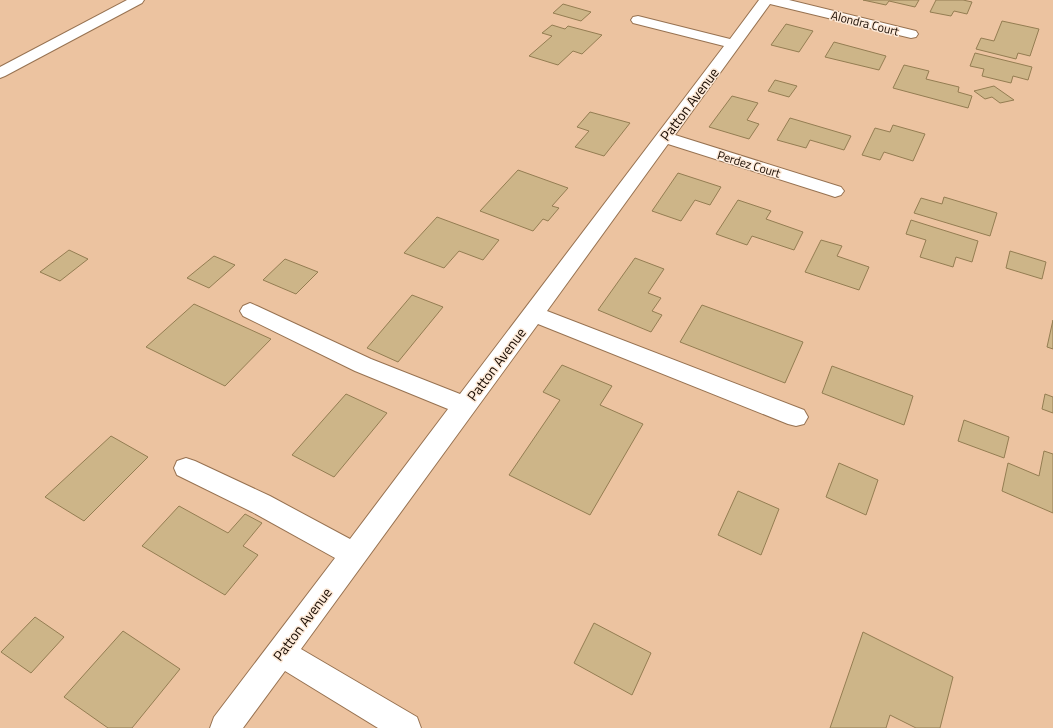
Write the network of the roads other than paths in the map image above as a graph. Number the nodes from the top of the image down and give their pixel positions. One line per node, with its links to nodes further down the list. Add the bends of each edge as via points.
1 (137, 0): 7 (street)
2 (766, 0): 6 (street, Patton Avenue)
3 (772, 0): 5 (street, Alondra Court)
4 (638, 20): 6 (street)
5 (911, 34)
6 (733, 44): 8 (street, Patton Avenue)
7 (0, 72)
8 (664, 137): 9 (street, Perdez Court); 11 (street, Patton Avenue)
9 (835, 190)
10 (250, 311): 12 (street, via 363,365)
11 (534, 314): 12 (street, Patton Avenue); 13 (street)
12 (465, 406): 15 (street, Patton Avenue)
13 (796, 417)
14 (186, 468): 15 (street, via 261,504)
15 (354, 555): 16 (street, Patton Avenue)
16 (281, 653): 17 (street, Patton Avenue); 18 (street)
17 (225, 728)
18 (406, 728)

